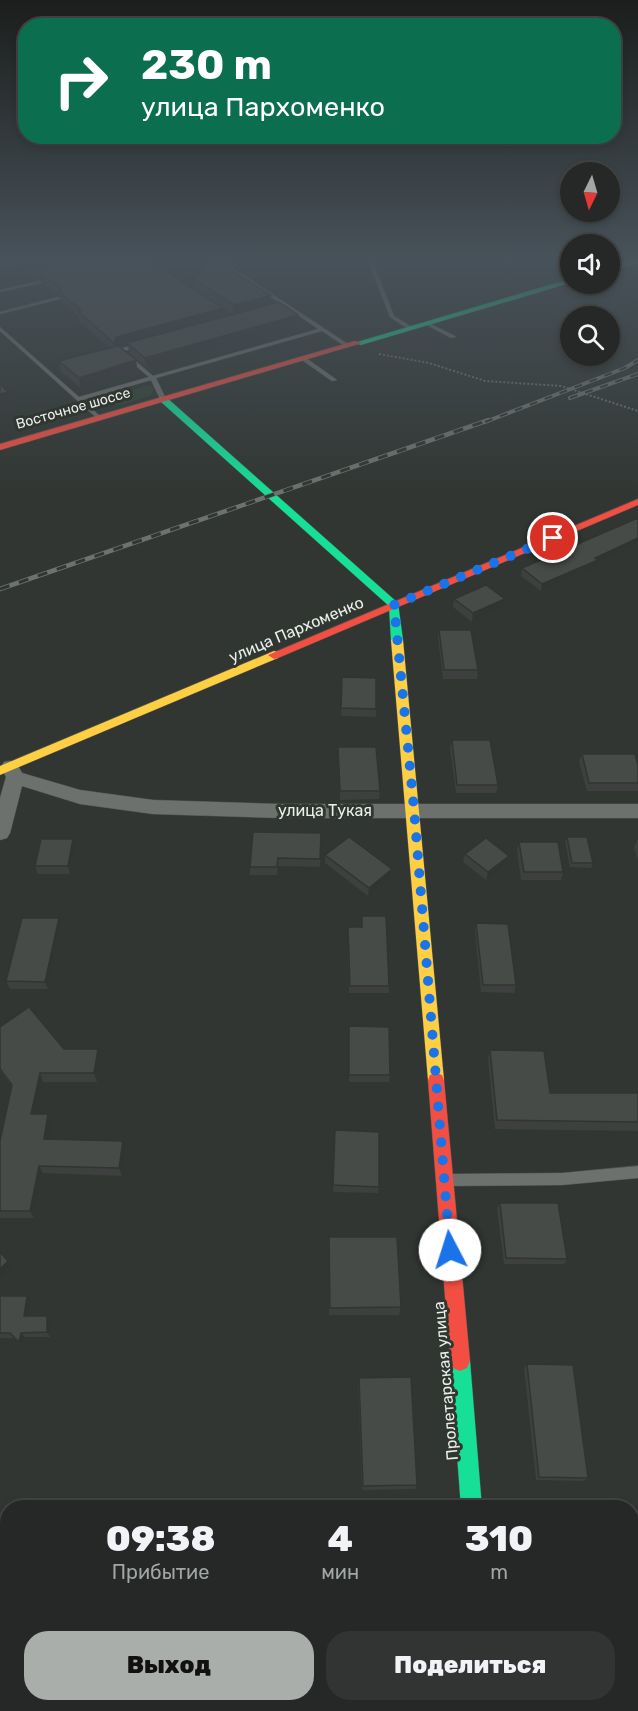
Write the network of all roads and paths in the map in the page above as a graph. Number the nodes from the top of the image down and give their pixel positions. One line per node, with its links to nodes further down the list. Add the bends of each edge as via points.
1 (10, 337): 10 (lane)
2 (295, 337): 8 (lane)
3 (334, 337): 6 (lane)
4 (380, 337): 6 (main road, Восточное шоссе)
5 (143, 344): 8 (lane, via 120,350)
6 (348, 346): 7 (main road, Восточное шоссе); 12 (path, via 429,363 485,381 561,386)
7 (304, 359): 9 (lane); 11 (main road, Восточное шоссе)
8 (153, 378): 10 (lane); 11 (lane)
9 (334, 380)
10 (78, 399): 13 (lane)
11 (163, 399): 13 (main road, Восточное шоссе); 16 (main road)
12 (638, 411)
13 (99, 418): 14 (main road, Восточное шоссе)
14 (0, 447)
15 (638, 502): 16 (main road, улица Пархоменко)
16 (394, 605): 17 (main road, улица Пархоменко); 18 (main road, Пролетарская улица)
17 (8, 772): 18 (street, улица Тукая, via 80,797 153,807 270,811); 20 (street)
18 (414, 809): 19 (street, улица Тукая); 22 (main road, Пролетарская улица)
19 (638, 811)
20 (0, 832)
21 (638, 1172): 22 (lane, via 562,1179)
22 (444, 1180): 23 (main road, Пролетарская улица)
23 (471, 1500)

